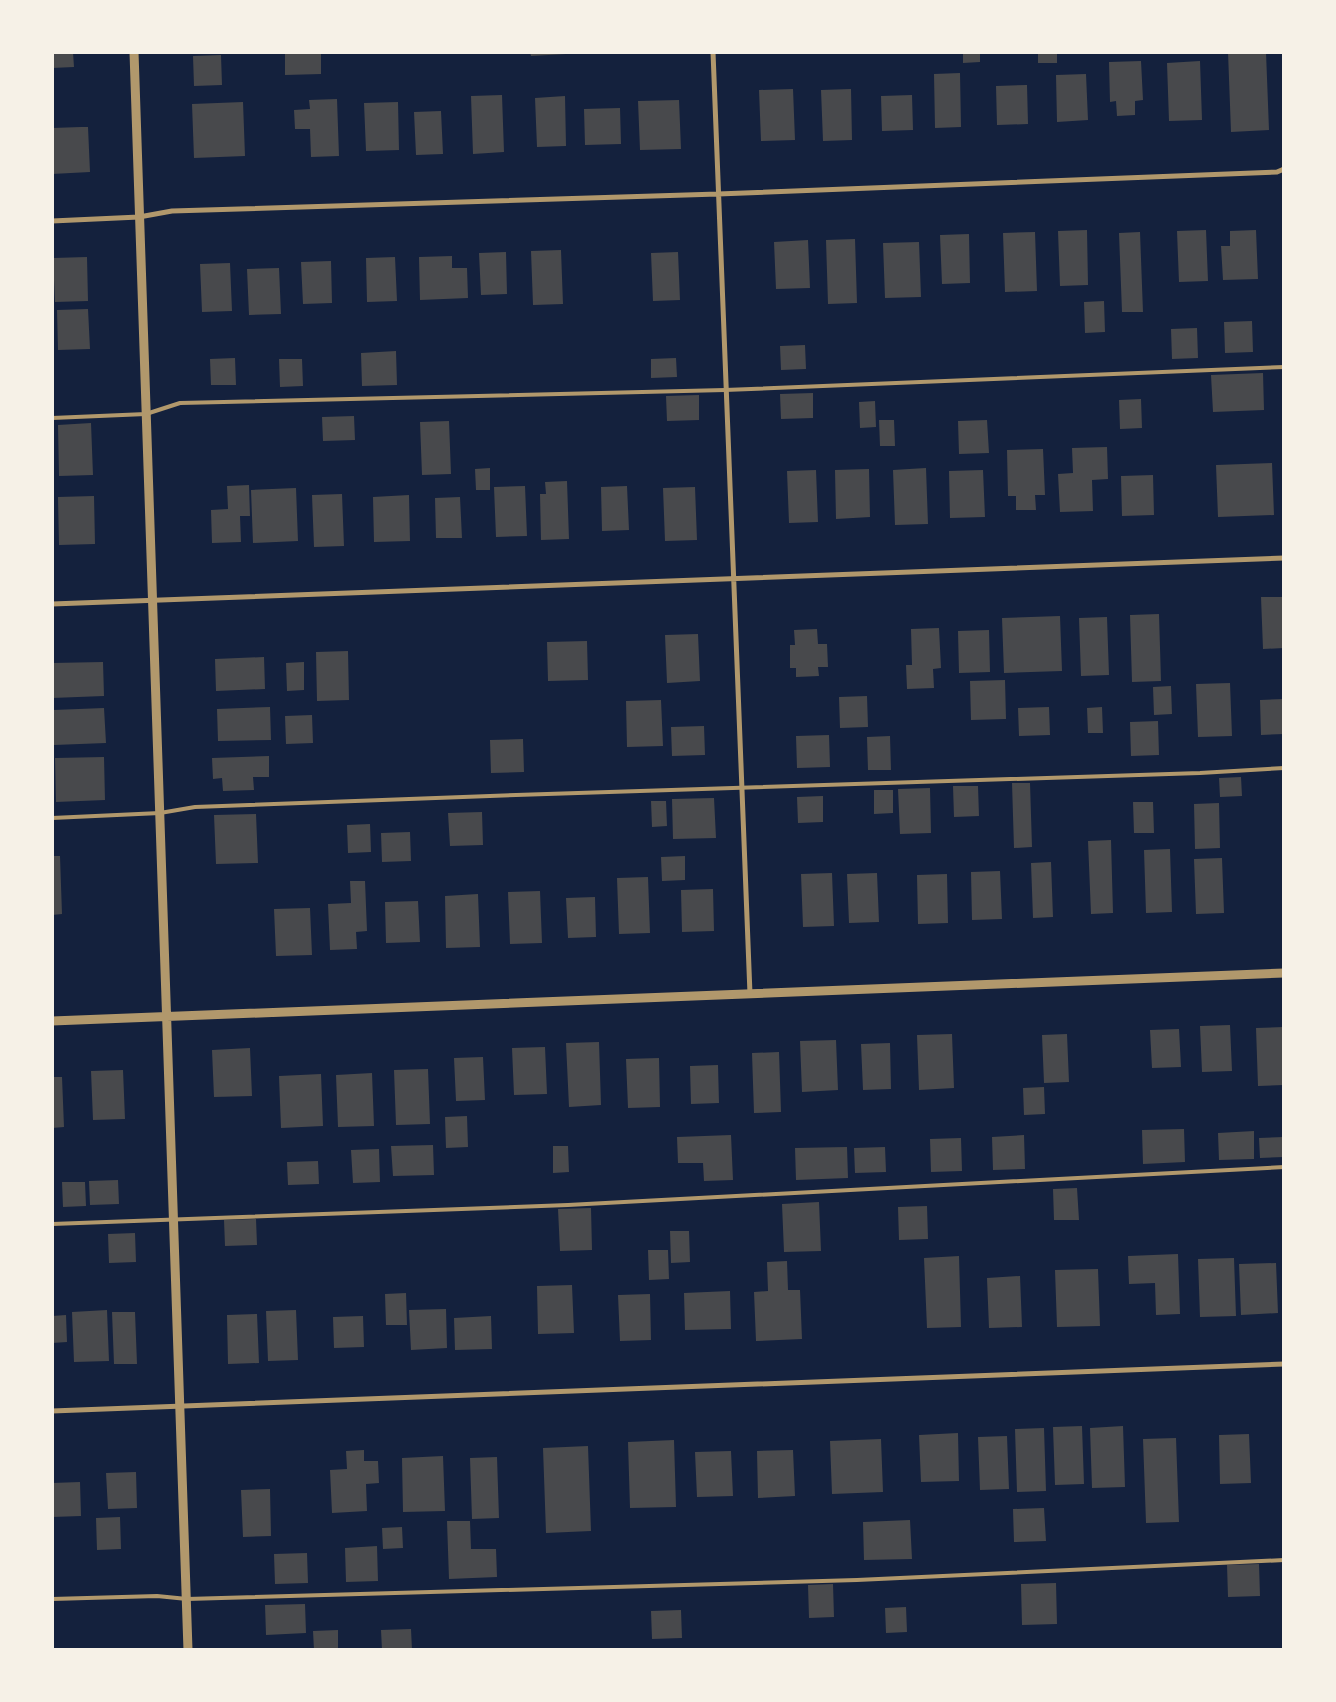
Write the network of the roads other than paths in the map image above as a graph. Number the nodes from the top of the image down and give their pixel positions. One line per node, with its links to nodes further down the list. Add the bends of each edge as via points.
1 (134, 52): 5 (street)
2 (713, 52): 4 (street)
3 (1284, 170): 4 (street)
4 (718, 194): 5 (street, via 172,211); 8 (street)
5 (139, 217): 6 (street); 9 (street)
6 (52, 221)
7 (1284, 368): 8 (lane)
8 (725, 390): 9 (lane, via 180,402); 12 (street)
9 (146, 414): 10 (lane); 13 (street)
10 (52, 418)
11 (1284, 558): 12 (street)
12 (733, 579): 13 (street); 16 (street)
13 (153, 600): 14 (street); 17 (street)
14 (52, 604)
15 (1284, 768): 16 (lane, via 1191,774)
16 (741, 787): 17 (lane, via 194,807); 20 (street)
17 (160, 813): 18 (lane); 21 (street)
18 (52, 818)
19 (1284, 973): 20 (street)
20 (750, 994): 21 (street)
21 (167, 1016): 22 (street); 24 (street)
22 (52, 1021)
23 (1284, 1167): 24 (lane, via 568,1205)
24 (173, 1220): 25 (lane); 27 (street)
25 (52, 1224)
26 (1283, 1366): 27 (street)
27 (180, 1406): 28 (street); 31 (street)
28 (52, 1411)
29 (1284, 1560): 31 (lane, via 847,1580)
30 (52, 1599): 31 (lane, via 157,1596)
31 (187, 1599): 32 (street)
32 (188, 1650)

